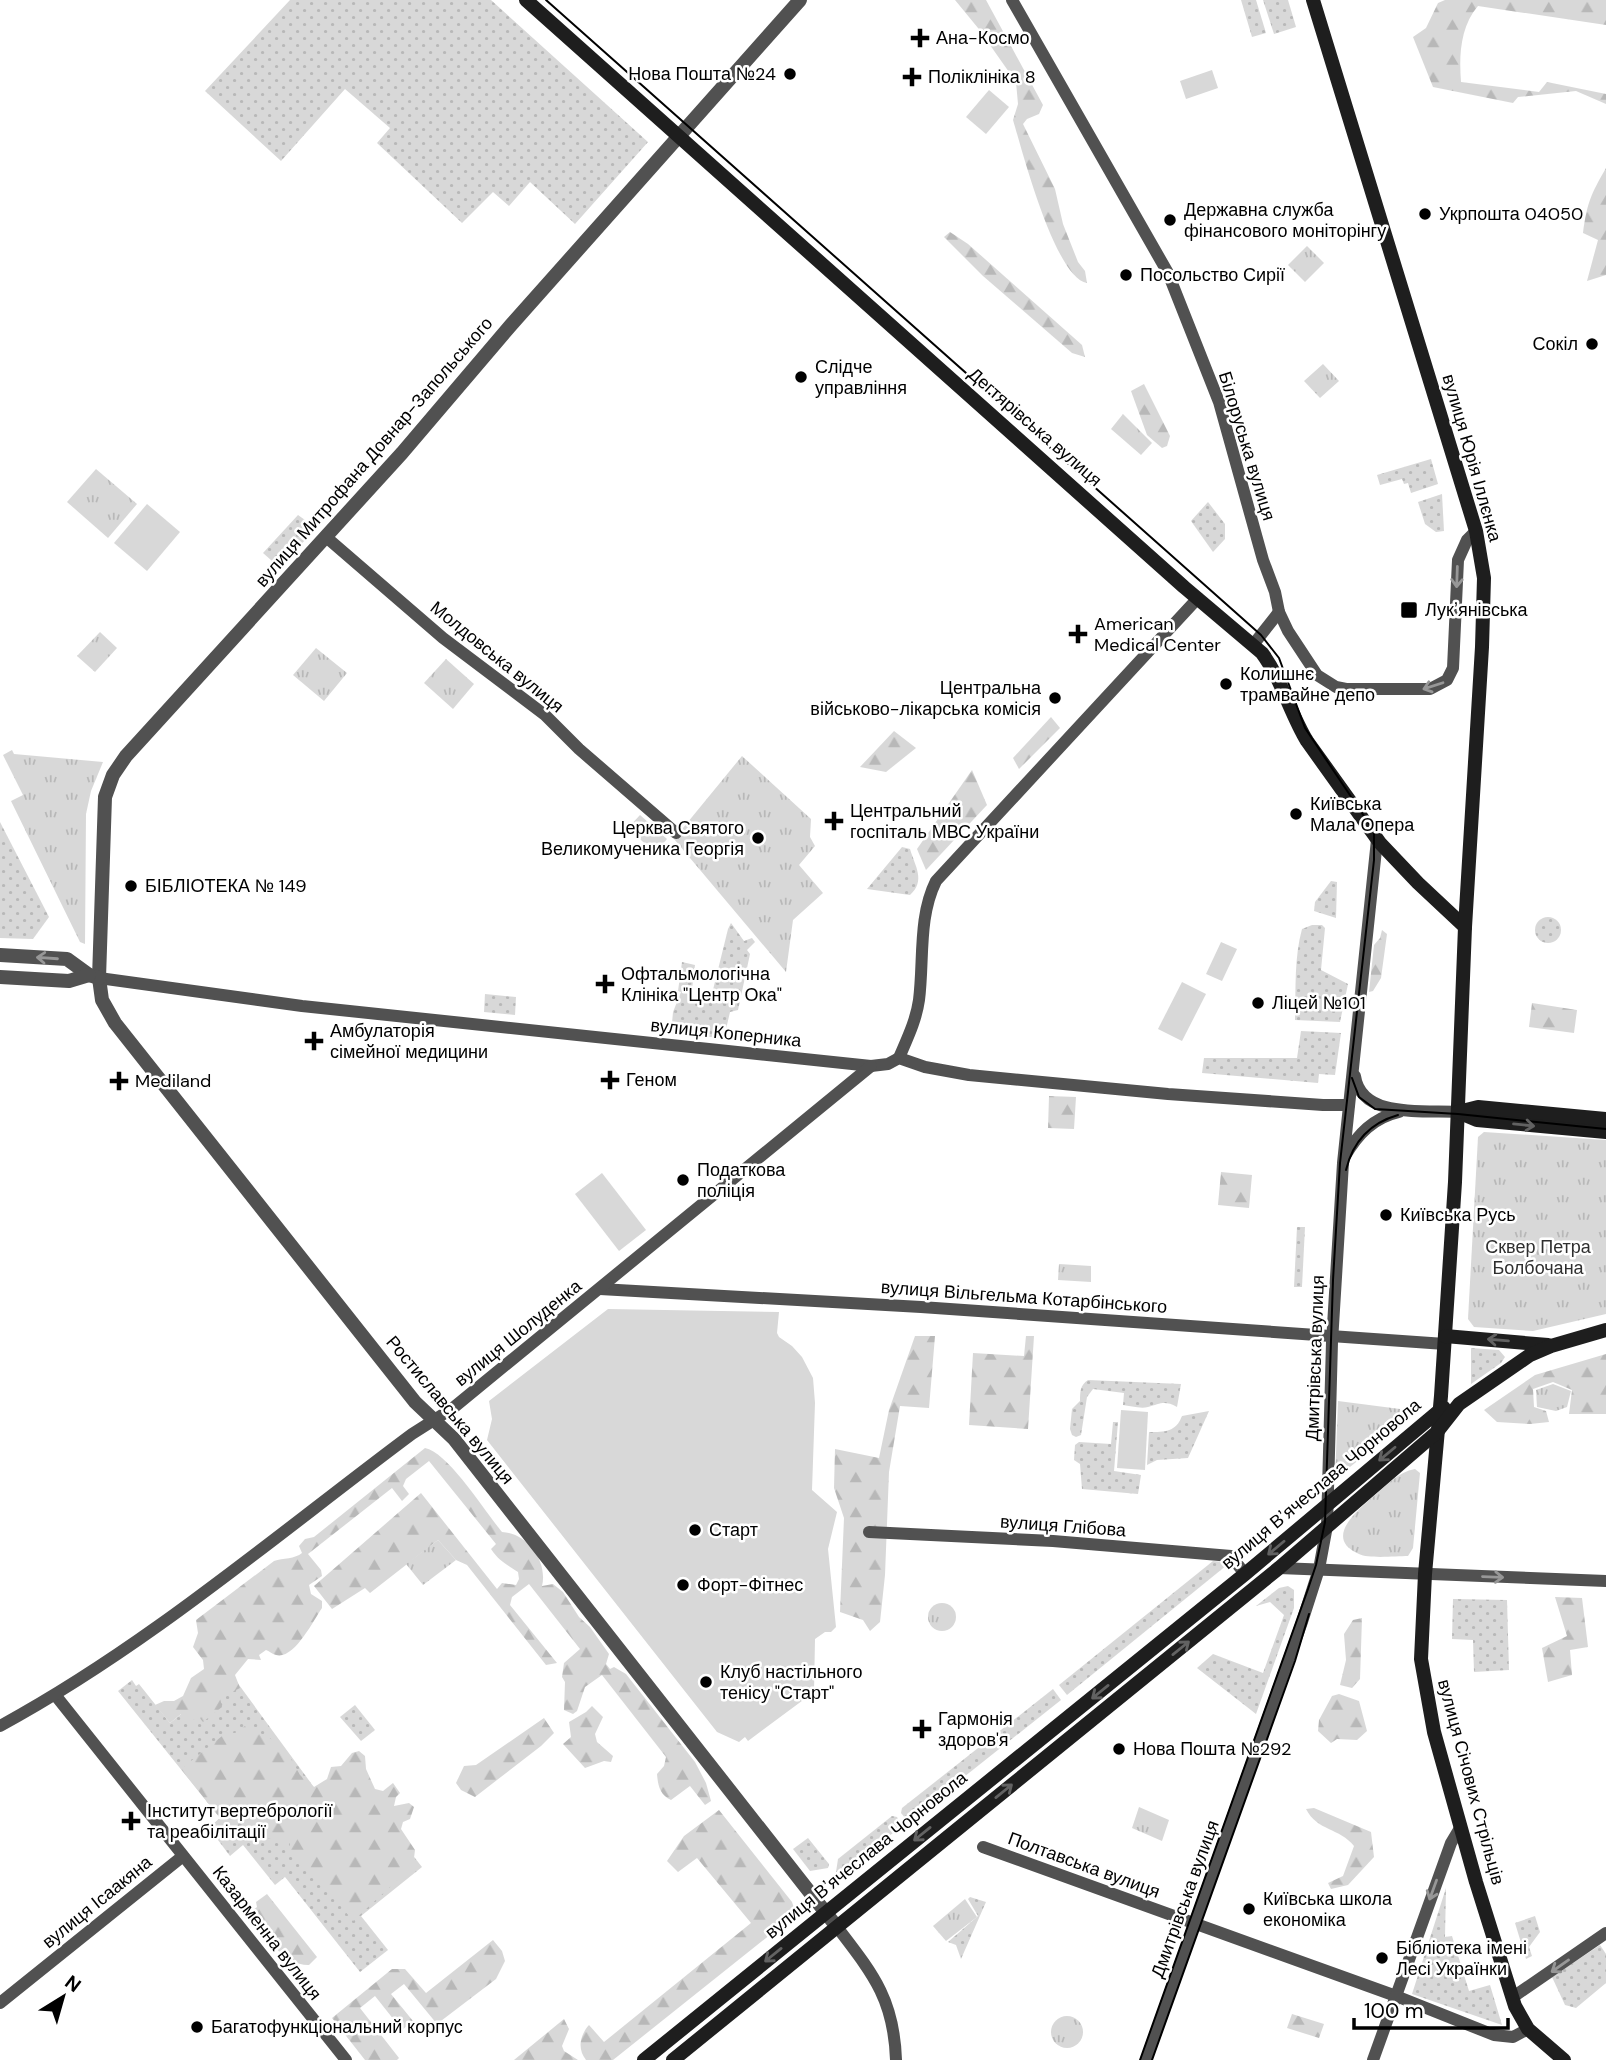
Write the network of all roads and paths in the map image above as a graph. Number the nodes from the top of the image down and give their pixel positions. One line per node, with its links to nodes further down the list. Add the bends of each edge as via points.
1 (526, 0): 5 (main road, Дегтярівська вулиця)
2 (800, 0): 5 (street, вулиця Митрофана Довнар-Запольського)
3 (1012, 0): 9 (street, Білоруська вулиця, via 1168,273 1219,402)
4 (1312, 0): 6 (main road, вулиця Юрія Іллєнка)
5 (678, 137): 7 (street, вулиця Митрофана Довнар-Запольського); 8 (main road, Дегтярівська вулиця)
6 (1476, 531): 9 (street, Білоруська вулиця, one-way to 9, via 1458,560 1453,668 1441,685 1418,690 1336,687 1309,664); 13 (main road, вулиця Юрія Іллєнка, via 1484,589)
7 (326, 537): 11 (street, Молдовська вулиця, via 443,638 545,715); 16 (street, вулиця Митрофана Довнар-Запольського, via 113,775 105,797)
8 (1198, 598): 10 (main road, Дегтярівська вулиця); 17 (street, via 936,881 926,910 919,1003)
9 (1279, 612): 10 (street)
10 (1253, 645): 12 (main road, Дегтярівська вулиця, via 1270,664 1296,724)
11 (676, 833)
12 (1377, 840): 13 (main road, Дегтярівська вулиця); 18 (street, Дмитрівська вулиця)
13 (1465, 927): 22 (main road, вулиця Юрія Іллєнка)
14 (0, 955): 16 (street, one-way to 14, via 68,959)
15 (0, 977): 16 (street, via 69,981)
16 (94, 977): 19 (street, вулиця Коперника, via 302,1006); 33 (street, Ростиславська вулиця, via 115,1023)
17 (899, 1058): 19 (street, вулиця Коперника); 20 (street, via 969,1076)
18 (1353, 1065): 20 (street, Дмитрівська вулиця); 21 (street, via 1359,1090 1371,1103)
19 (871, 1066): 26 (street, вулиця Шолуденка)
20 (1349, 1105): 25 (street, Дмитрівська вулиця)
21 (1416, 1110): 22 (street); 25 (street, via 1392,1113 1371,1124 1356,1138)
22 (1458, 1112): 23 (main road, via 1478,1107); 24 (main road, one-way to 24, via 1478,1120); 29 (main road, вулиця Січових Стрільців)
23 (1606, 1119)
24 (1606, 1132)
25 (1343, 1163): 28 (street, Дмитрівська вулиця)
26 (600, 1289): 28 (street, вулиця Вільгельма Котарбінського); 33 (street, вулиця Шолуденка)
27 (1606, 1330): 30 (main road)
28 (1332, 1336): 29 (street, вулиця Вільгельма Котарбінського); 35 (street, Дмитрівська вулиця)
29 (1445, 1340): 30 (main road, one-way to 29); 32 (main road, вулиця Січових Стрільців)
30 (1551, 1346): 31 (main road, via 1511,1366)
31 (1459, 1405): 32 (main road, вулиця Вʼячеслава Чорновола); 34 (main road, вулиця Вʼячеслава Чорновола)
32 (1440, 1410): 34 (main road, вулиця Січових Стрільців); 35 (main road, вулиця Вʼячеслава Чорновола, one-way to 35)
33 (434, 1421): 43 (street, вулиця Шолуденка); 48 (street, Ростиславська вулиця, via 454,1439)
34 (1437, 1432): 36 (main road, вулиця Вʼячеслава Чорновола); 41 (main road, вулиця Січових Стрільців)
35 (1328, 1504): 36 (street, Дмитрівська вулиця); 40 (main road, вулиця Вʼячеслава Чорновола, one-way to 40)
36 (1327, 1526): 38 (main road, вулиця Вʼячеслава Чорновола); 39 (street, Дмитрівська вулиця)
37 (869, 1532): 40 (street, вулиця Глібова, via 1231,1556)
38 (1279, 1567): 39 (street); 50 (main road, вулиця Вʼячеслава Чорновола, one-way to 38)
39 (1319, 1569): 41 (street); 49 (street, Дмитрівська вулиця)
40 (1245, 1574): 48 (main road, вулиця Вʼячеслава Чорновола, one-way to 48)
41 (1425, 1574): 42 (street, one-way to 42); 45 (main road, вулиця Січових Стрільців, via 1421,1659 1425,1690)
42 (1606, 1581)
43 (56, 1696): 44 (street, вулиця Шолуденка); 47 (street, Казарменна вулиця)
44 (0, 1726)
45 (1460, 1828): 52 (street, one-way to 52); 53 (main road, вулиця Січових Стрільців)
46 (983, 1847): 49 (street, Полтавська вулиця)
47 (183, 1856): 54 (street, вулиця Ісаакяна); 56 (street, Казарменна вулиця)
48 (826, 1912): 50 (street, Ростиславська вулиця); 57 (main road, вулиця Вʼячеслава Чорновола, one-way to 57)
49 (1195, 1925): 52 (street, Полтавська вулиця); 60 (street, Дмитрівська вулиця)
50 (837, 1927): 58 (main road, вулиця Вʼячеслава Чорновола); 59 (street, via 886,2000)
51 (1606, 1933): 53 (street, one-way to 53)
52 (1396, 1996): 55 (street, Полтавська вулиця, via 1494,2035 1513,2037); 61 (street)
53 (1513, 1997): 55 (main road, вулиця Січових Стрільців)
54 (0, 2003)
55 (1528, 2029): 62 (main road, вулиця Січових Стрільців)
56 (346, 2060)
57 (644, 2060)
58 (673, 2060)
59 (896, 2060)
60 (1146, 2060)
61 (1373, 2060)
62 (1564, 2060)

